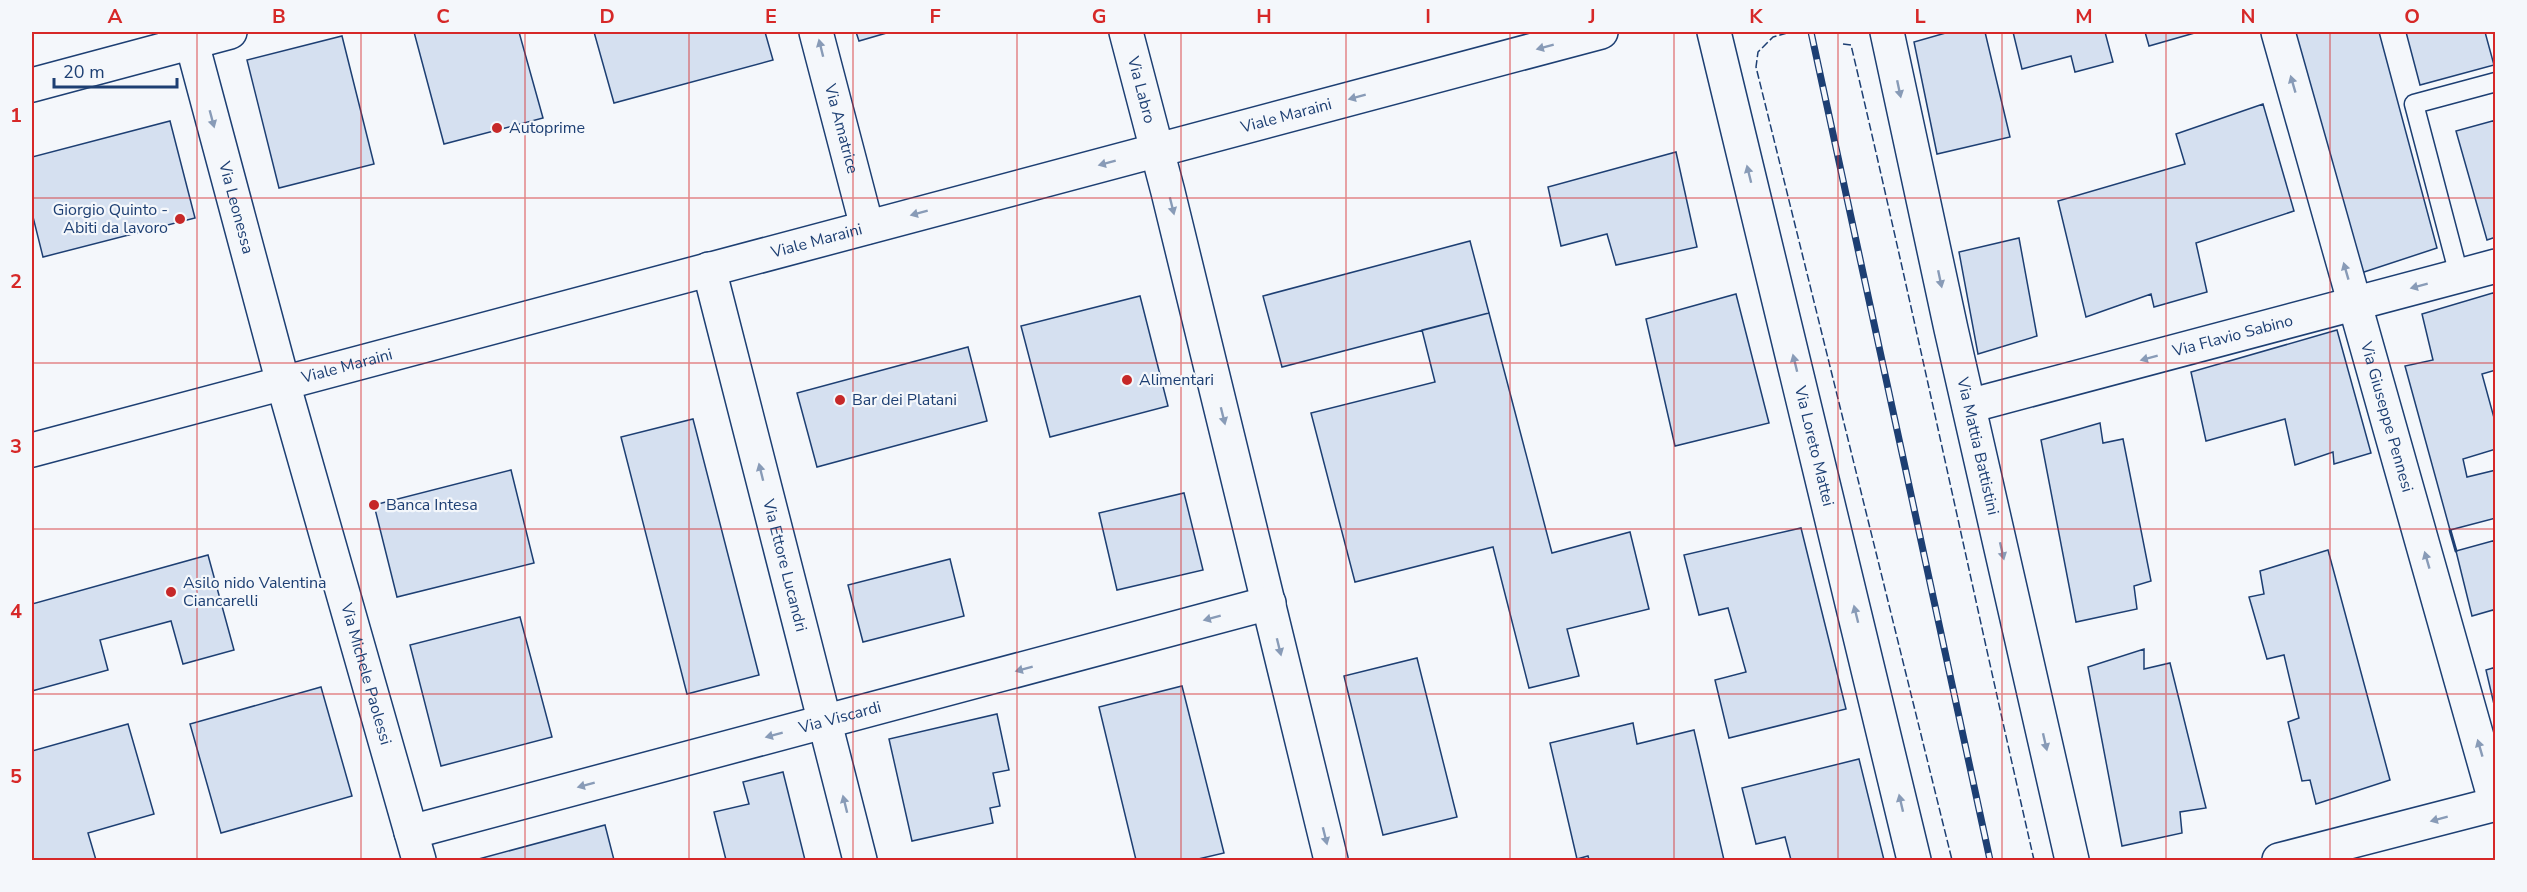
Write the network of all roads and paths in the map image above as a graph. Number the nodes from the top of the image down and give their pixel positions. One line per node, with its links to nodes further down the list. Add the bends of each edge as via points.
1 (230, 32): 8 (street)
2 (816, 32): 12 (street, Via Amatrice, one-way to 2)
3 (1126, 32): 11 (street, Via Labro)
4 (1602, 32): 11 (street, Viale Maraini, one-way to 11)
5 (1714, 32): 26 (street, Via Loreto Mattei, one-way to 5)
6 (1887, 32): 18 (street, Via Mattia Battistini, one-way to 18)
7 (2278, 32): 16 (street, Via Giuseppe Pennesi, one-way to 7)
8 (190, 37): 10 (street); 17 (street, Via Leonessa, one-way to 17)
9 (2496, 82): 15 (lane, via 2414,104)
10 (32, 85)
11 (1158, 150): 12 (street, Viale Maraini, one-way to 12); 20 (street, Via Labro, one-way to 20)
12 (867, 227): 14 (street, Viale Maraini)
13 (2496, 266): 15 (street, Via Flavio Sabino)
14 (709, 269): 17 (street, Viale Maraini); 21 (street, Via Ettore Lucandri, one-way to 14)
15 (2459, 275): 16 (street, Via Flavio Sabino, one-way to 16)
16 (2354, 303): 18 (street, Via Flavio Sabino, one-way to 18); 22 (street, Via Giuseppe Pennesi, one-way to 16)
17 (283, 383): 19 (street, Viale Maraini); 23 (street, Via Michele Paolessi)
18 (1969, 406): 27 (street, Via Mattia Battistini, one-way to 27)
19 (32, 450)
20 (1269, 603): 21 (street, Via Viscardi, one-way to 21); 25 (street, Via Labro, one-way to 25)
21 (824, 722): 23 (street, Via Viscardi, one-way to 23); 24 (street, Via Ettore Lucandri, one-way to 21)
22 (2496, 804): 28 (street, one-way to 28)
23 (415, 846)
24 (860, 861)
25 (1331, 861)
26 (1914, 861)
27 (2072, 861)
28 (2279, 861)

